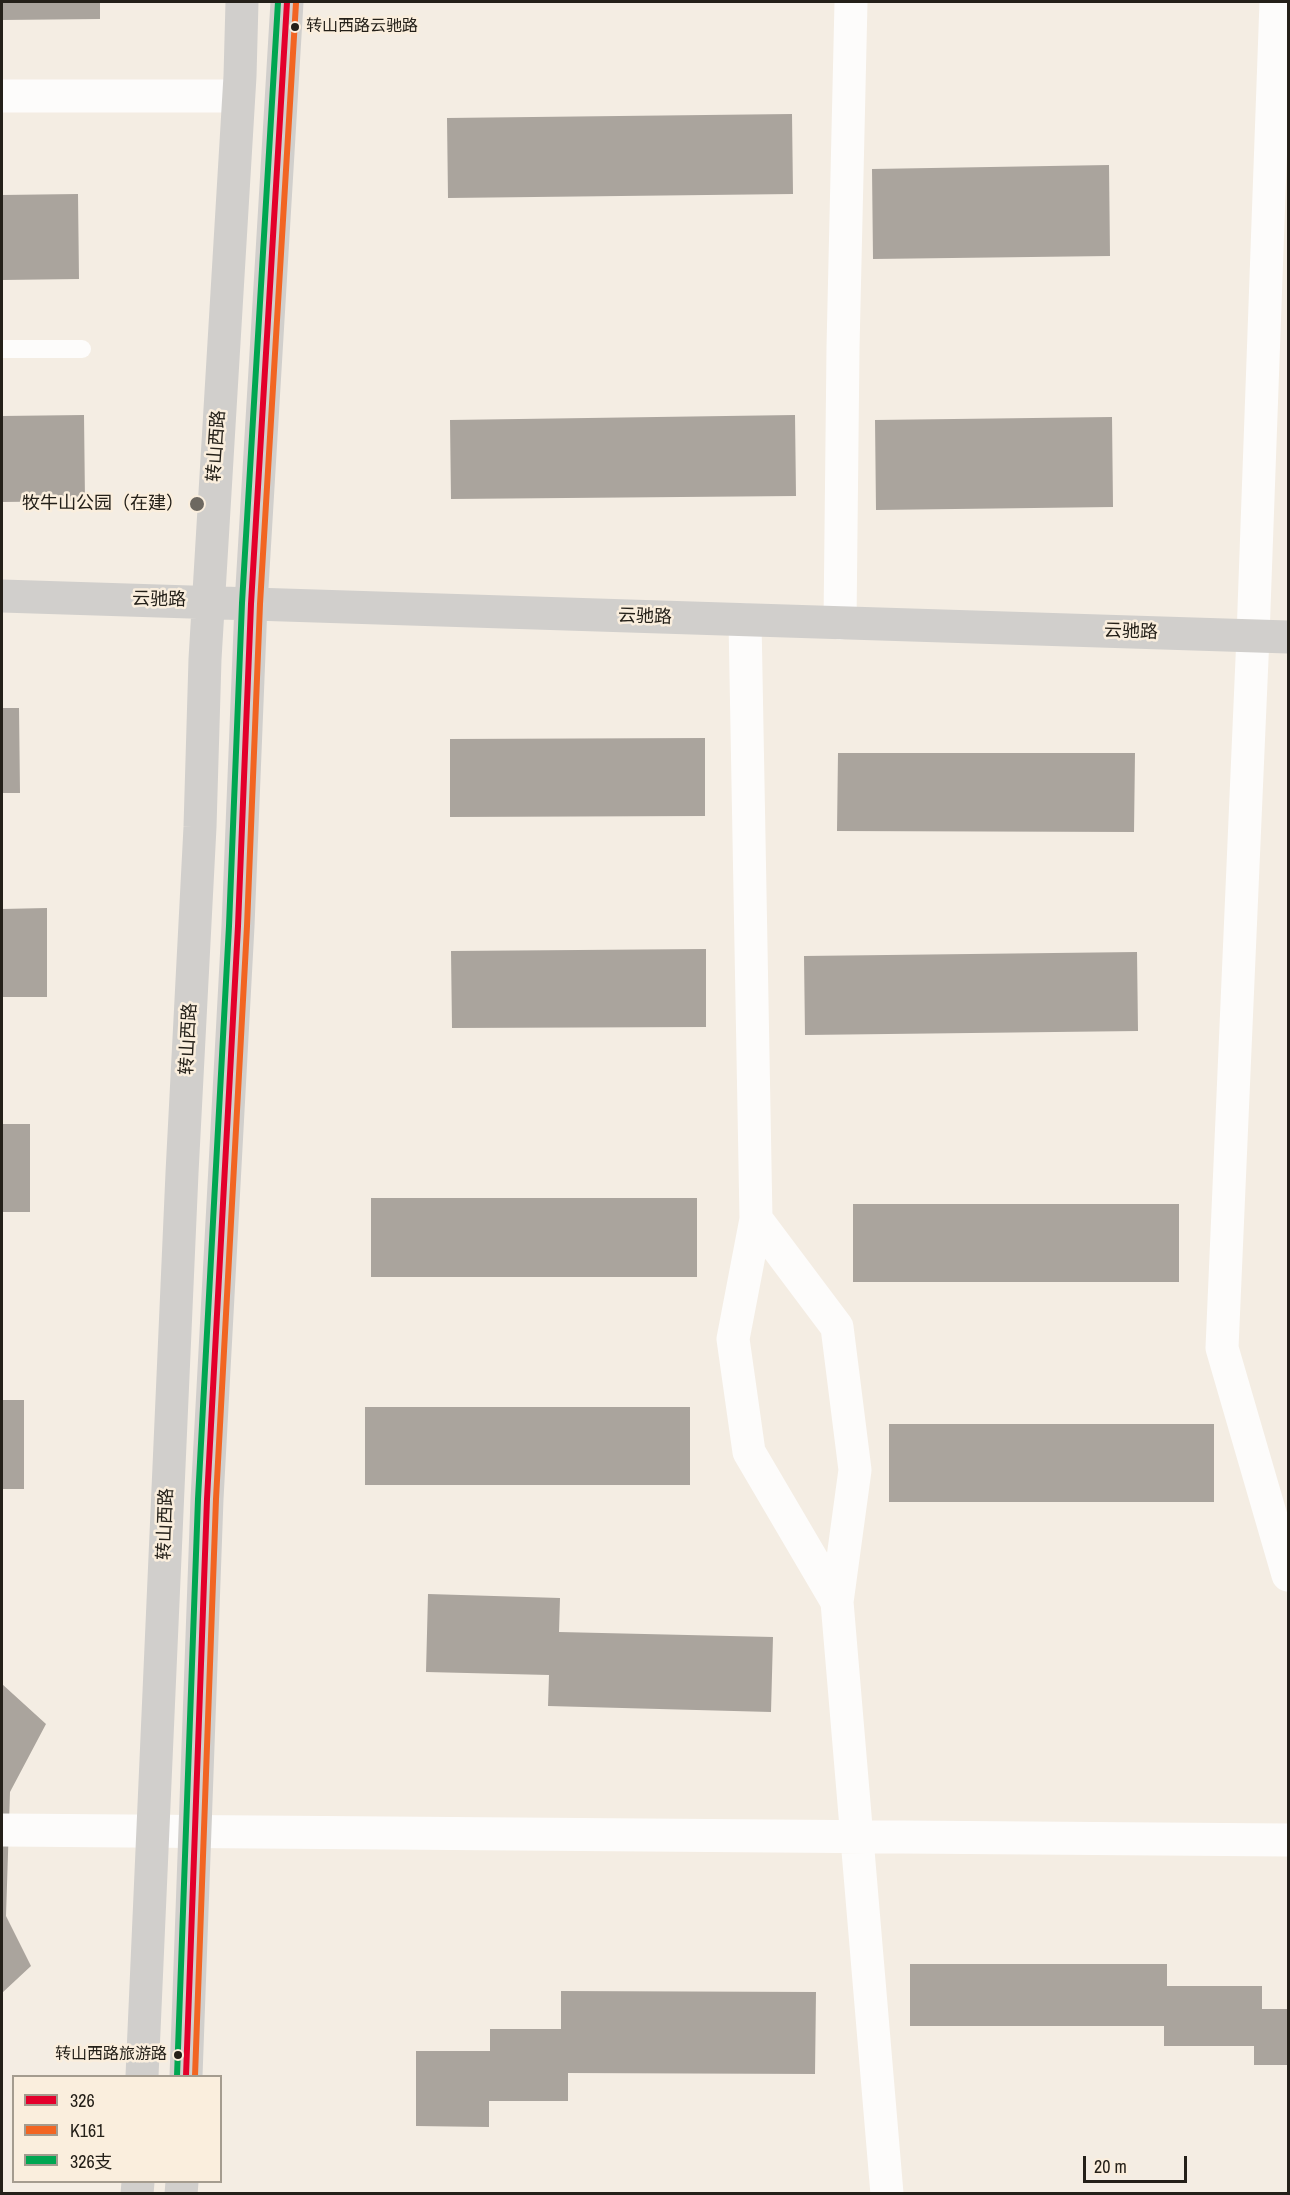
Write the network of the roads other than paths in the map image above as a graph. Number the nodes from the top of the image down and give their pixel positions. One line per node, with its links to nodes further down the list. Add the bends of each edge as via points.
1 (242, 2): 10 (main road, 转山西路)
2 (287, 2): 11 (main road)
3 (851, 2): 13 (street)
4 (1276, 2): 14 (street)
5 (2, 96): 6 (street)
6 (230, 96)
7 (2, 349): 8 (lane)
8 (82, 349)
9 (2, 596): 10 (main road, 云驰路)
10 (208, 601): 11 (main road, 云驰路); 20 (main road, 转山西路, via 201,827)
11 (251, 604): 12 (main road, 云驰路); 21 (main road, via 207,1499)
12 (746, 620): 13 (main road, 云驰路); 16 (street)
13 (840, 623): 14 (main road, 云驰路)
14 (1253, 636): 15 (main road, 云驰路); 17 (street, via 1222,1348)
15 (1288, 637)
16 (756, 1219): 18 (street, via 733,1339 749,1452); 18 (street, via 837,1326 855,1470)
17 (1288, 1575)
18 (837, 1602): 22 (street)
19 (2, 1830): 20 (street)
20 (153, 1833): 21 (street); 24 (main road, 转山西路)
21 (195, 1833): 22 (street); 25 (main road)
22 (856, 1837): 23 (street); 26 (street)
23 (1288, 1840)
24 (142, 2075)
25 (186, 2075)
26 (887, 2193)

